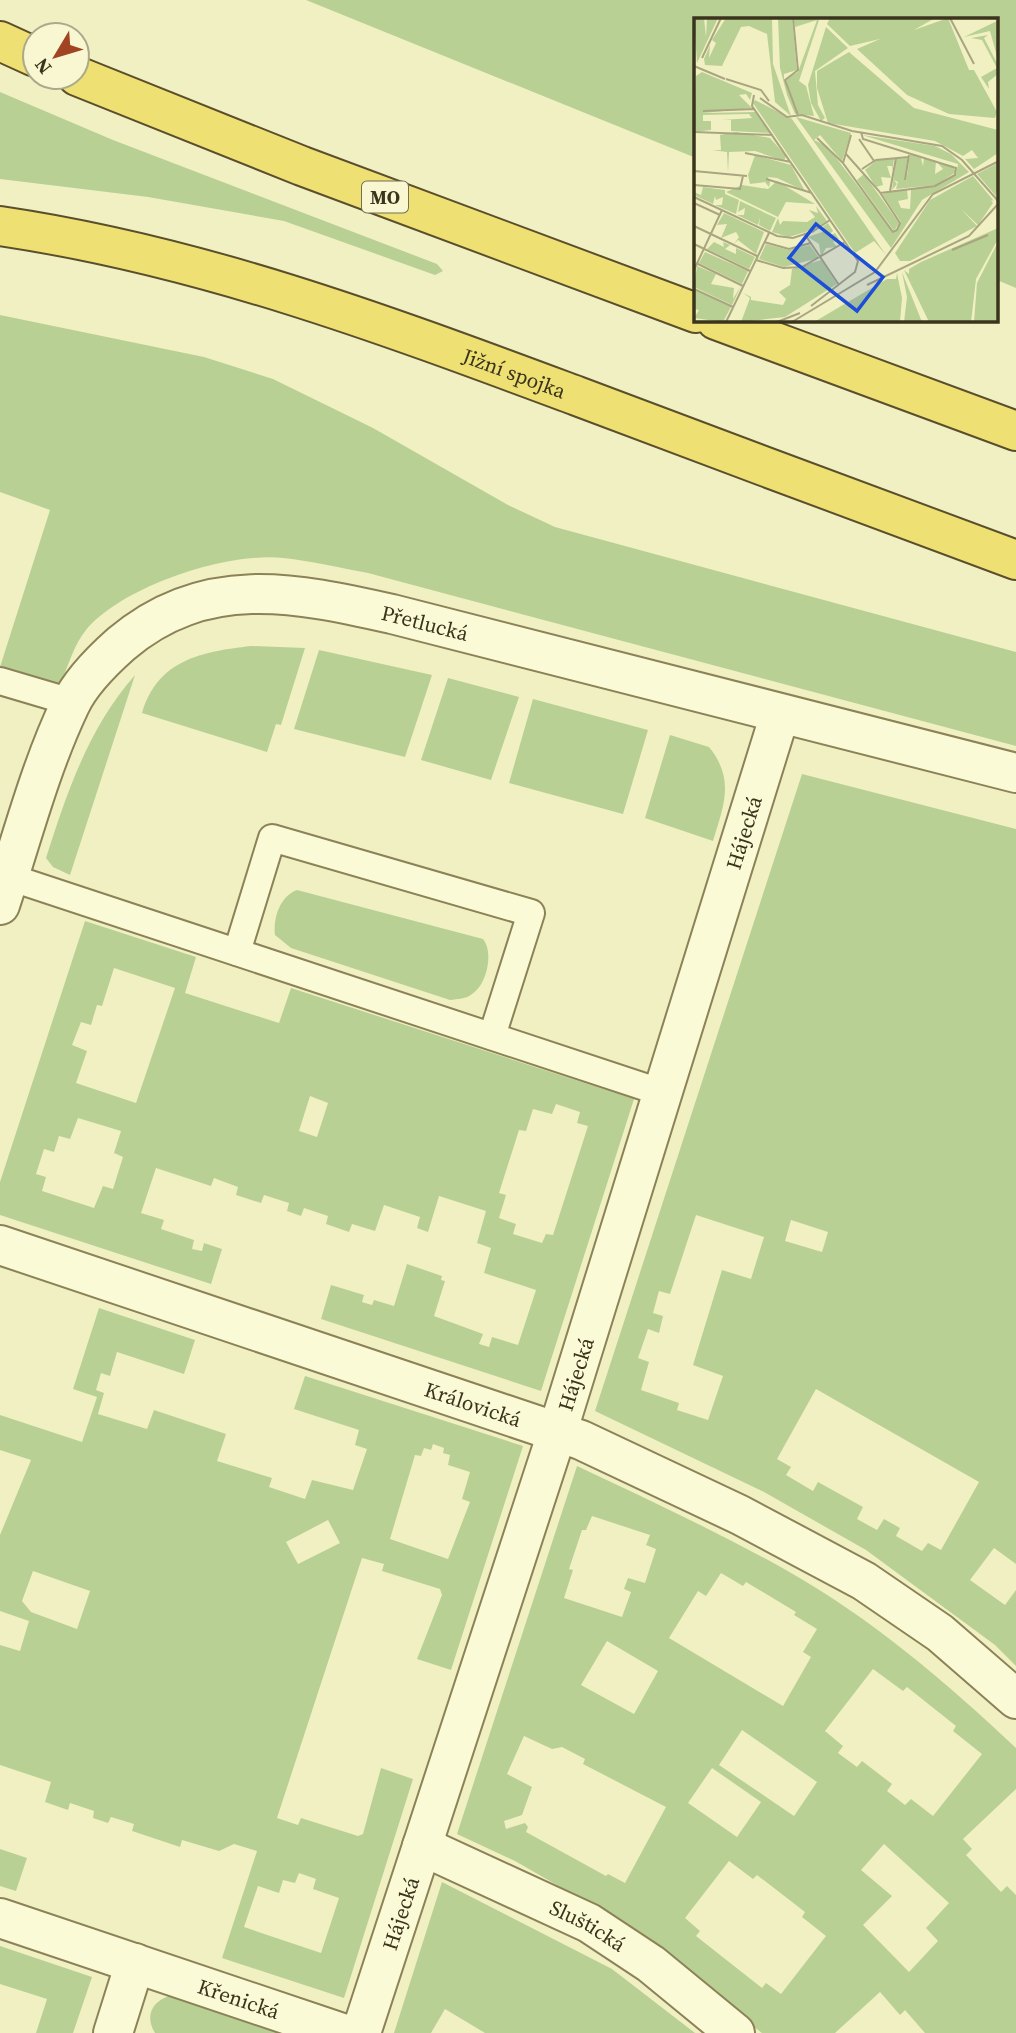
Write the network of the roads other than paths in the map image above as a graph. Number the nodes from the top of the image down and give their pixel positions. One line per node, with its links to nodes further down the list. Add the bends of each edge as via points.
1 (0, 41): 2 (highway)
2 (21, 51)
3 (91, 82): 5 (highway, MO)
4 (0, 226): 8 (highway, Jižní spojka, via 72,237 282,290)
5 (694, 312)
6 (721, 322): 7 (highway)
7 (1016, 432)
8 (1016, 561)
9 (0, 681): 10 (lane)
10 (71, 702): 11 (street, Přetlucká, via 108,656 140,628 173,608 245,593 333,601); 13 (street, Přetlucká)
11 (780, 714): 12 (street, Přetlucká); 16 (street, Hájecká)
12 (1016, 772)
13 (5, 891): 14 (lane)
14 (237, 952): 15 (lane); 15 (lane, via 272,838 531,913)
15 (492, 1036): 16 (lane)
16 (663, 1093): 18 (street, Hájecká)
17 (0, 1245): 18 (street, Královická)
18 (558, 1430): 19 (street, Královická, via 727,1508 864,1581 940,1633); 20 (street, Hájecká)
19 (1016, 1699)
20 (422, 1846): 25 (street, Hájecká); 26 (street, Sluštická, via 589,1923 650,1964)
21 (0, 1918): 22 (street, Křenická)
22 (135, 1963): 23 (street); 24 (street, Křenická)
23 (113, 2033)
24 (342, 2033)
25 (361, 2033)
26 (735, 2033)

